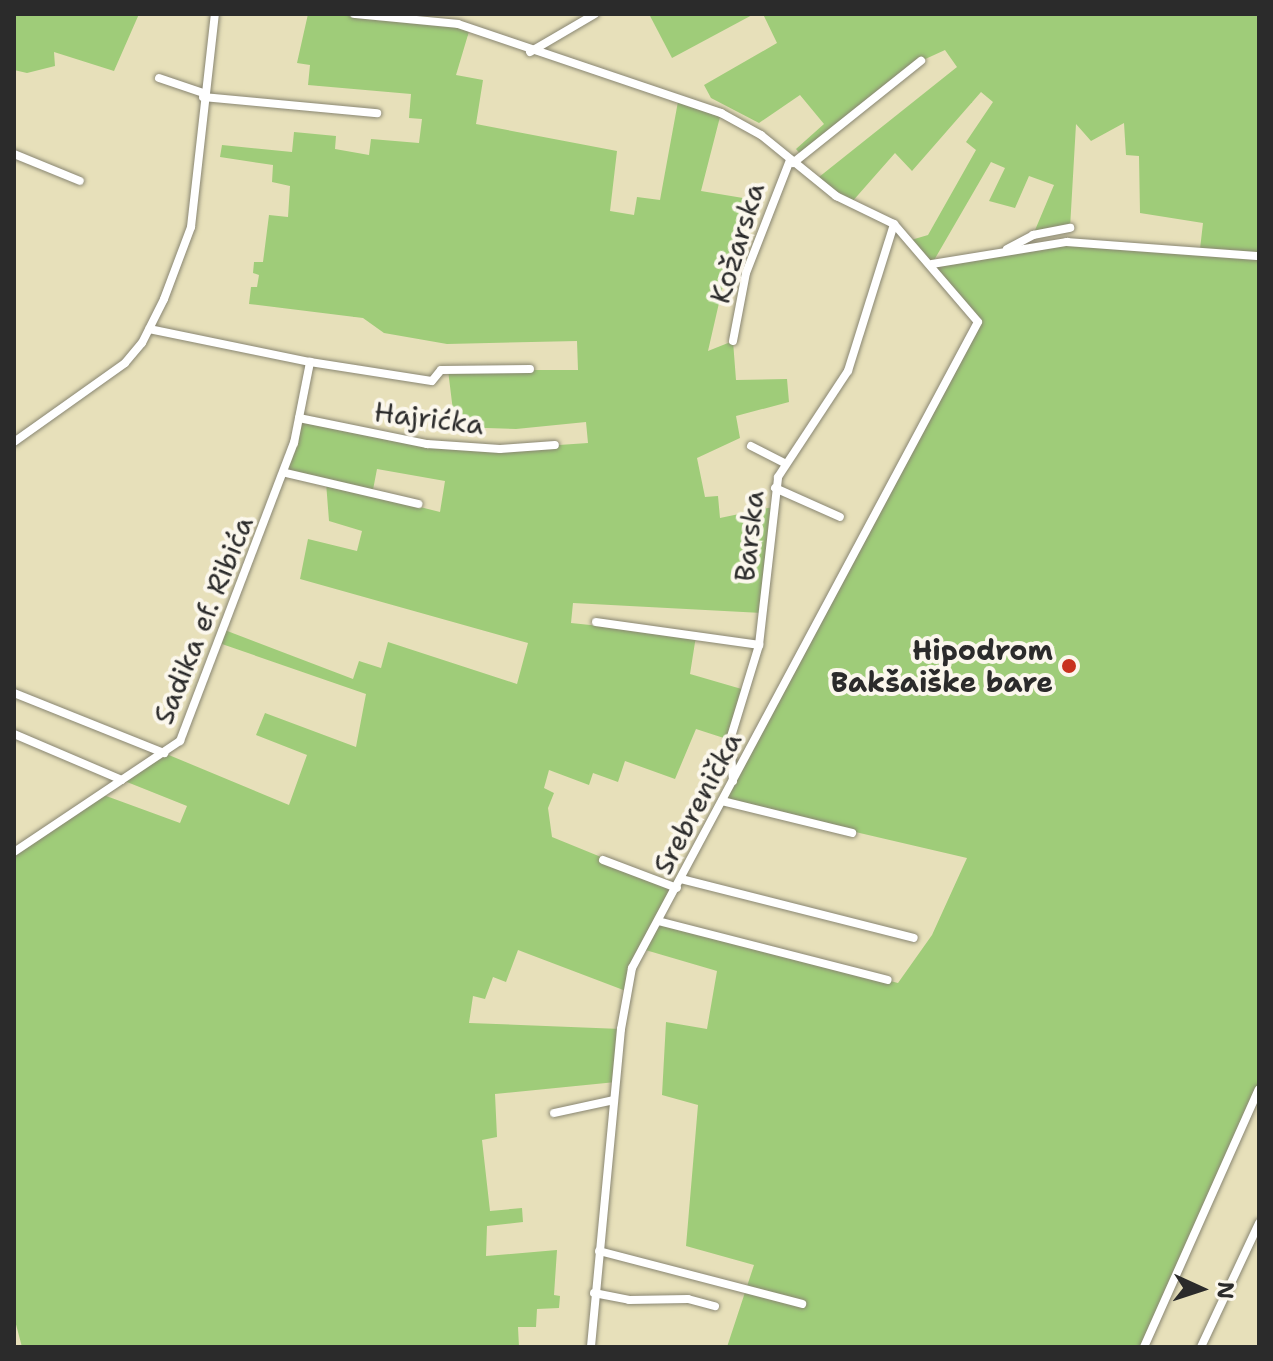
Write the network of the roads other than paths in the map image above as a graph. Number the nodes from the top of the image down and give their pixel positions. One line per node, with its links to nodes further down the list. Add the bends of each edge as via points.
1 (215, 14): 8 (street)
2 (354, 14): 4 (street)
3 (595, 14): 5 (street)
4 (376, 15): 5 (street, via 458,24)
5 (530, 52): 11 (street, via 707,107 761,135)
6 (921, 61): 11 (street)
7 (159, 78): 8 (street)
8 (203, 95): 9 (street); 18 (street, via 191,227 179,267)
9 (377, 113)
10 (14, 154): 12 (street)
11 (791, 162): 13 (street, via 836,196); 19 (street, Kožarska, via 746,273)
12 (80, 181)
13 (894, 224): 17 (street); 26 (street, Barska, via 844,380)
14 (1070, 228): 15 (street, via 1033,235)
15 (1007, 249): 16 (street, via 1103,242); 17 (street)
16 (1259, 256)
17 (932, 264): 37 (street, Srebrenička, via 978,322)
18 (149, 329): 20 (street); 23 (street, via 125,363)
19 (733, 341)
20 (309, 367): 21 (street, via 432,381 441,370); 22 (street, Sadika ef. Ribića)
21 (530, 369)
22 (299, 418): 24 (street, Hajrićka, via 427,444 500,449); 27 (street, Sadika ef. Ribića)
23 (14, 442)
24 (555, 445)
25 (751, 446): 26 (street)
26 (785, 463): 28 (street, Barska)
27 (286, 473): 29 (street); 35 (street, Sadika ef. Ribića, via 240,575 183,734)
28 (775, 488): 30 (street); 32 (street, Barska)
29 (418, 504)
30 (840, 517)
31 (596, 622): 32 (street)
32 (759, 645): 37 (street, Barska, via 730,740)
33 (14, 693): 35 (street)
34 (14, 734): 36 (street)
35 (164, 753): 36 (street, Sadika ef. Ribića)
36 (122, 780): 40 (street, Sadika ef. Ribića)
37 (733, 781): 38 (street, Srebrenička)
38 (722, 801): 39 (street); 42 (street, Srebrenička)
39 (852, 833)
40 (14, 852)
41 (603, 860): 42 (street)
42 (679, 884): 43 (street, Srebrenička); 44 (street)
43 (658, 921): 45 (street); 47 (street, Srebrenička, via 632,968 626,991)
44 (914, 938)
45 (888, 980)
46 (1259, 1089): 55 (street)
47 (614, 1100): 48 (street); 50 (street, Srebrenička)
48 (554, 1113)
49 (1259, 1223): 56 (street)
50 (599, 1251): 51 (street, Srebrenička); 52 (street)
51 (594, 1293): 53 (street, via 629,1300 688,1299); 54 (street, Srebrenička)
52 (802, 1304)
53 (715, 1306)
54 (591, 1347)
55 (1144, 1347)
56 (1201, 1347)

